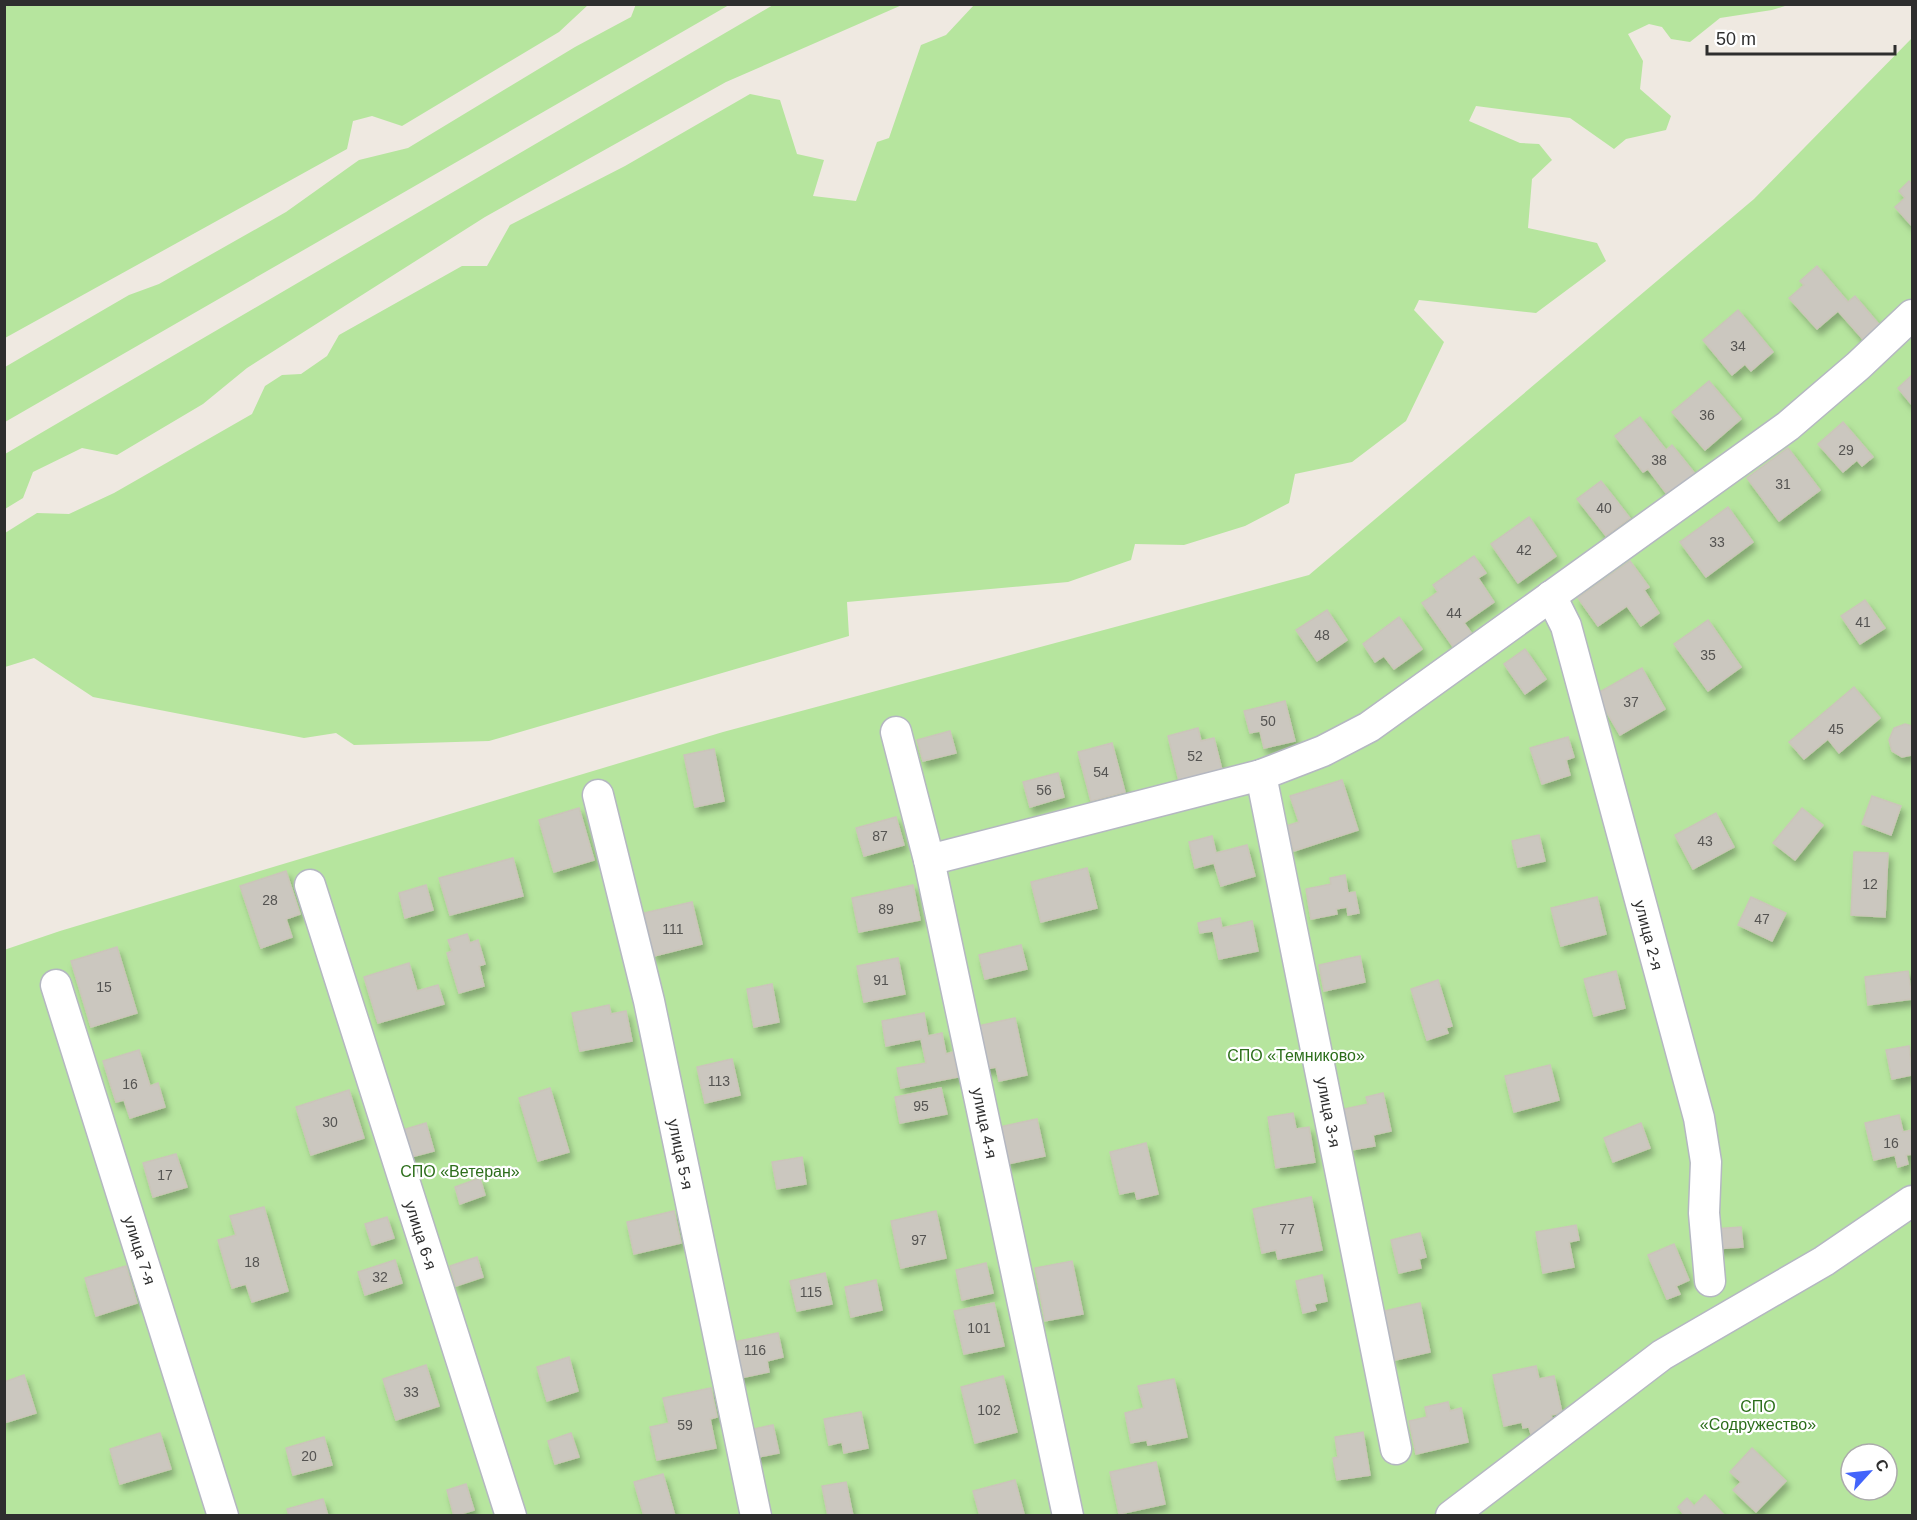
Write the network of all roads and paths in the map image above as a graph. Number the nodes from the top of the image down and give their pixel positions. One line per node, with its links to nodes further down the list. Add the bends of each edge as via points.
1 (1912, 315): 2 (street, via 1788,426)
2 (1551, 596): 4 (street, via 1369,727); 10 (street, улица 2-я, via 1566,626 1699,1118 1706,1162 1704,1213)
3 (896, 732): 6 (street, улица 4-я)
4 (1261, 776): 6 (street); 11 (street, улица 3-я)
5 (598, 795): 14 (street, улица 5-я, via 650,1001)
6 (929, 860): 15 (street, улица 4-я)
7 (310, 885): 13 (street, улица 6-я)
8 (56, 985): 12 (street, улица 7-я)
9 (1912, 1201): 16 (street, via 1824,1261 1662,1355)
10 (1710, 1281)
11 (1396, 1449)
12 (224, 1515)
13 (511, 1515)
14 (756, 1515)
15 (1068, 1515)
16 (1451, 1515)

